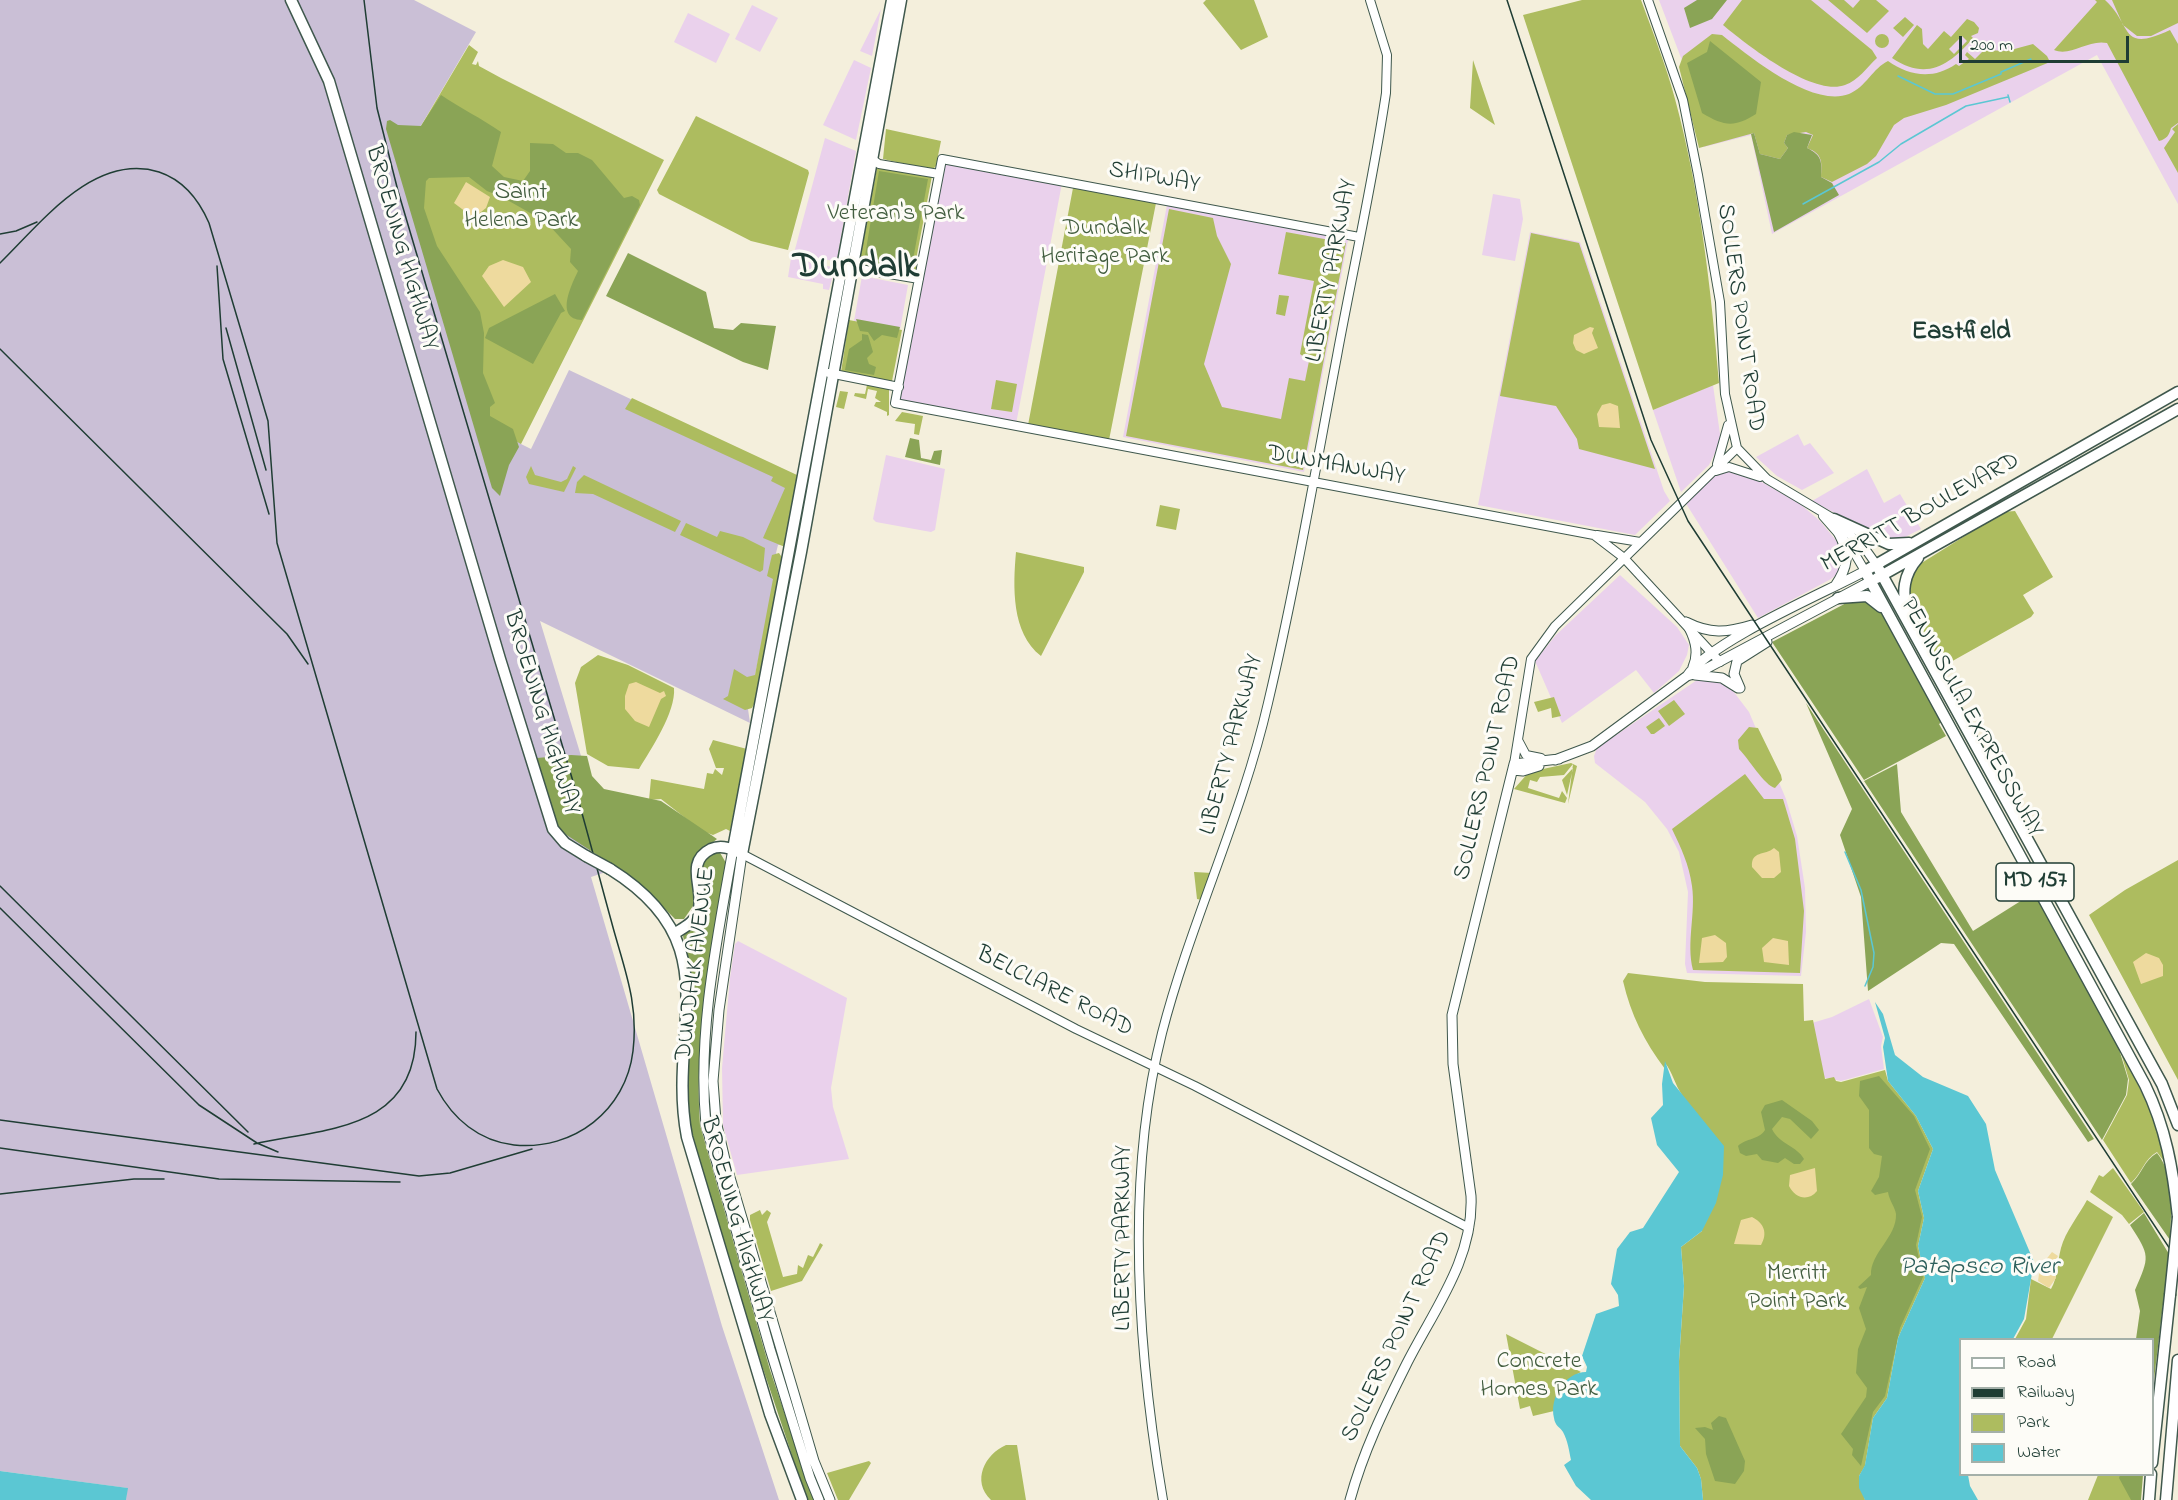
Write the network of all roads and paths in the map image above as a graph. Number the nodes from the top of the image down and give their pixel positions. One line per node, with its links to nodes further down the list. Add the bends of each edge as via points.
1 (291, 0): 54 (main road, BROENING HIGHWAY, bridge, via 329,81 553,829 565,843 645,895)
2 (892, 0): 6 (main road)
3 (902, 0): 7 (main road)
4 (1370, 0): 9 (street, LIBERTY PARKWAY, via 1385,46 1388,76)
5 (1648, 0): 16 (street, SOLLERS POINT ROAD, via 1683,100 1709,229 1720,302)
6 (863, 150): 7 (street); 10 (main road)
7 (871, 159): 8 (street); 10 (main road)
8 (939, 174): 9 (street, SHIPWAY, via 942,159); 11 (street)
9 (1359, 237): 21 (street, LIBERTY PARKWAY)
10 (847, 266): 11 (street); 12 (main road, DUNDALK AVENUE)
11 (919, 279): 13 (street)
12 (828, 373): 13 (street); 53 (main road, DUNDALK AVENUE)
13 (899, 387): 21 (street, DUNMANWAY, via 895,403)
14 (2178, 392): 26 (main road, MERRITT BOULEVARD)
15 (2178, 409): 28 (main road, MERRITT BOULEVARD / MD 157)
16 (1729, 418): 17 (street, SOLLERS POINT ROAD); 18 (street)
17 (1737, 448): 18 (street, SOLLERS POINT ROAD); 20 (street)
18 (1716, 468): 19 (street, SOLLERS POINT ROAD)
19 (1708, 476): 20 (street, via 1721,467 1729,467); 27 (street, SOLLERS POINT ROAD)
20 (1767, 480): 22 (street)
21 (1312, 483): 25 (street, DUNMANWAY); 56 (street, LIBERTY PARKWAY, via 1258,744 1180,973)
22 (1815, 507): 23 (street); 24 (street)
23 (1834, 519): 26 (main road, via 1889,544); 30 (street)
24 (1839, 534): 31 (street); 34 (main road, via 1848,564)
25 (1594, 535): 27 (street); 29 (street, DUNMANWAY)
26 (1920, 539): 30 (main road, MERRITT BOULEVARD)
27 (1640, 542): 29 (street, SOLLERS POINT ROAD)
28 (1924, 552): 32 (main road, MERRITT BOULEVARD); 38 (main road, MD 157, via 1911,567 1904,585)
29 (1624, 558): 37 (street, DUNMANWAY); 45 (street, SOLLERS POINT ROAD, via 1537,648 1528,671)
30 (1876, 564): 31 (main road, MERRITT BOULEVARD); 32 (main road, PENINSULA EXPRESSWAY)
31 (1865, 571): 33 (main road, PENINSULA EXPRESSWAY / MD 157); 34 (main road, MERRITT BOULEVARD)
32 (1883, 575): 33 (main road, MERRITT BOULEVARD); 38 (main road, PENINSULA EXPRESSWAY)
33 (1871, 581): 34 (main road, MERRITT BOULEVARD); 39 (main road, PENINSULA EXPRESSWAY / MD 157)
34 (1836, 592): 35 (main road, MERRITT BOULEVARD); 39 (main road, via 1870,597); 40 (main road, MERRITT BOULEVARD)
35 (1791, 608): 36 (main road, MERRITT BOULEVARD); 42 (main road, via 1770,626 1724,651)
36 (1767, 621): 37 (main road, via 1718,633); 41 (main road, MERRITT BOULEVARD)
37 (1686, 622): 41 (street, DUNMANWAY); 44 (main road, via 1695,642 1696,658)
38 (1908, 622): 43 (main road, PENINSULA EXPRESSWAY / MD 157)
39 (1895, 624): 52 (main road, PENINSULA EXPRESSWAY / MD 157)
40 (1788, 626): 42 (main road, MERRITT BOULEVARD); 44 (main road, via 1737,661 1734,674 1740,688 1717,677)
41 (1713, 653): 42 (street, DUNMANWAY); 44 (main road, MERRITT BOULEVARD)
42 (1720, 662): 44 (main road, MERRITT BOULEVARD)
43 (1935, 670): 46 (main road, PENINSULA EXPRESSWAY / MD 157); 52 (main road, via 1947,702 1988,776)
44 (1690, 671): 48 (main road, MERRITT BOULEVARD, via 1592,746)
45 (1518, 739): 48 (street, via 1532,758); 49 (street, SOLLERS POINT ROAD)
46 (1981, 753): 47 (main road); 57 (main road, PENINSULA EXPRESSWAY / MD 157, via 2162,1084)
47 (1999, 757)
48 (1559, 759): 49 (main road, MERRITT BOULEVARD); 50 (main road, MERRITT BOULEVARD)
49 (1513, 767): 50 (main road, MERRITT BOULEVARD); 51 (main road, SOLLERS POINT ROAD)
50 (1532, 769): 51 (main road)
51 (1510, 788): 59 (main road, SOLLERS POINT ROAD, via 1452,1015 1453,1064 1471,1196)
52 (1985, 789): 58 (main road, PENINSULA EXPRESSWAY / MD 157, via 2153,1101 2169,1149)
53 (738, 852): 54 (main road, via 714,847 700,858 696,868 699,911); 55 (main road, DUNDALK AVENUE); 56 (street, BELCLARE ROAD)
54 (674, 934): 63 (main road, BROENING HIGHWAY, via 687,980 688,1022 681,1099 687,1137 770,1414)
55 (715, 996): 64 (main road, DUNDALK AVENUE, via 704,1097 709,1138); 65 (main road, DUNDALK AVENUE, via 714,1081 720,1143 814,1461)
56 (1154, 1068): 59 (street, BELCLARE ROAD); 66 (street, LIBERTY PARKWAY, via 1143,1138 1140,1243 1149,1390)
57 (2178, 1125)
58 (2178, 1217): 61 (main road, PENINSULA EXPRESSWAY / MD 157, bridge)
59 (1469, 1228): 67 (main road, SOLLERS POINT ROAD, via 1457,1269 1368,1444)
60 (2178, 1360): 69 (main road)
61 (2154, 1444)
62 (2151, 1476): 68 (main road)
63 (802, 1500)
64 (819, 1500)
65 (830, 1500)
66 (1163, 1500)
67 (1350, 1500)
68 (2149, 1500)
69 (2166, 1500)

